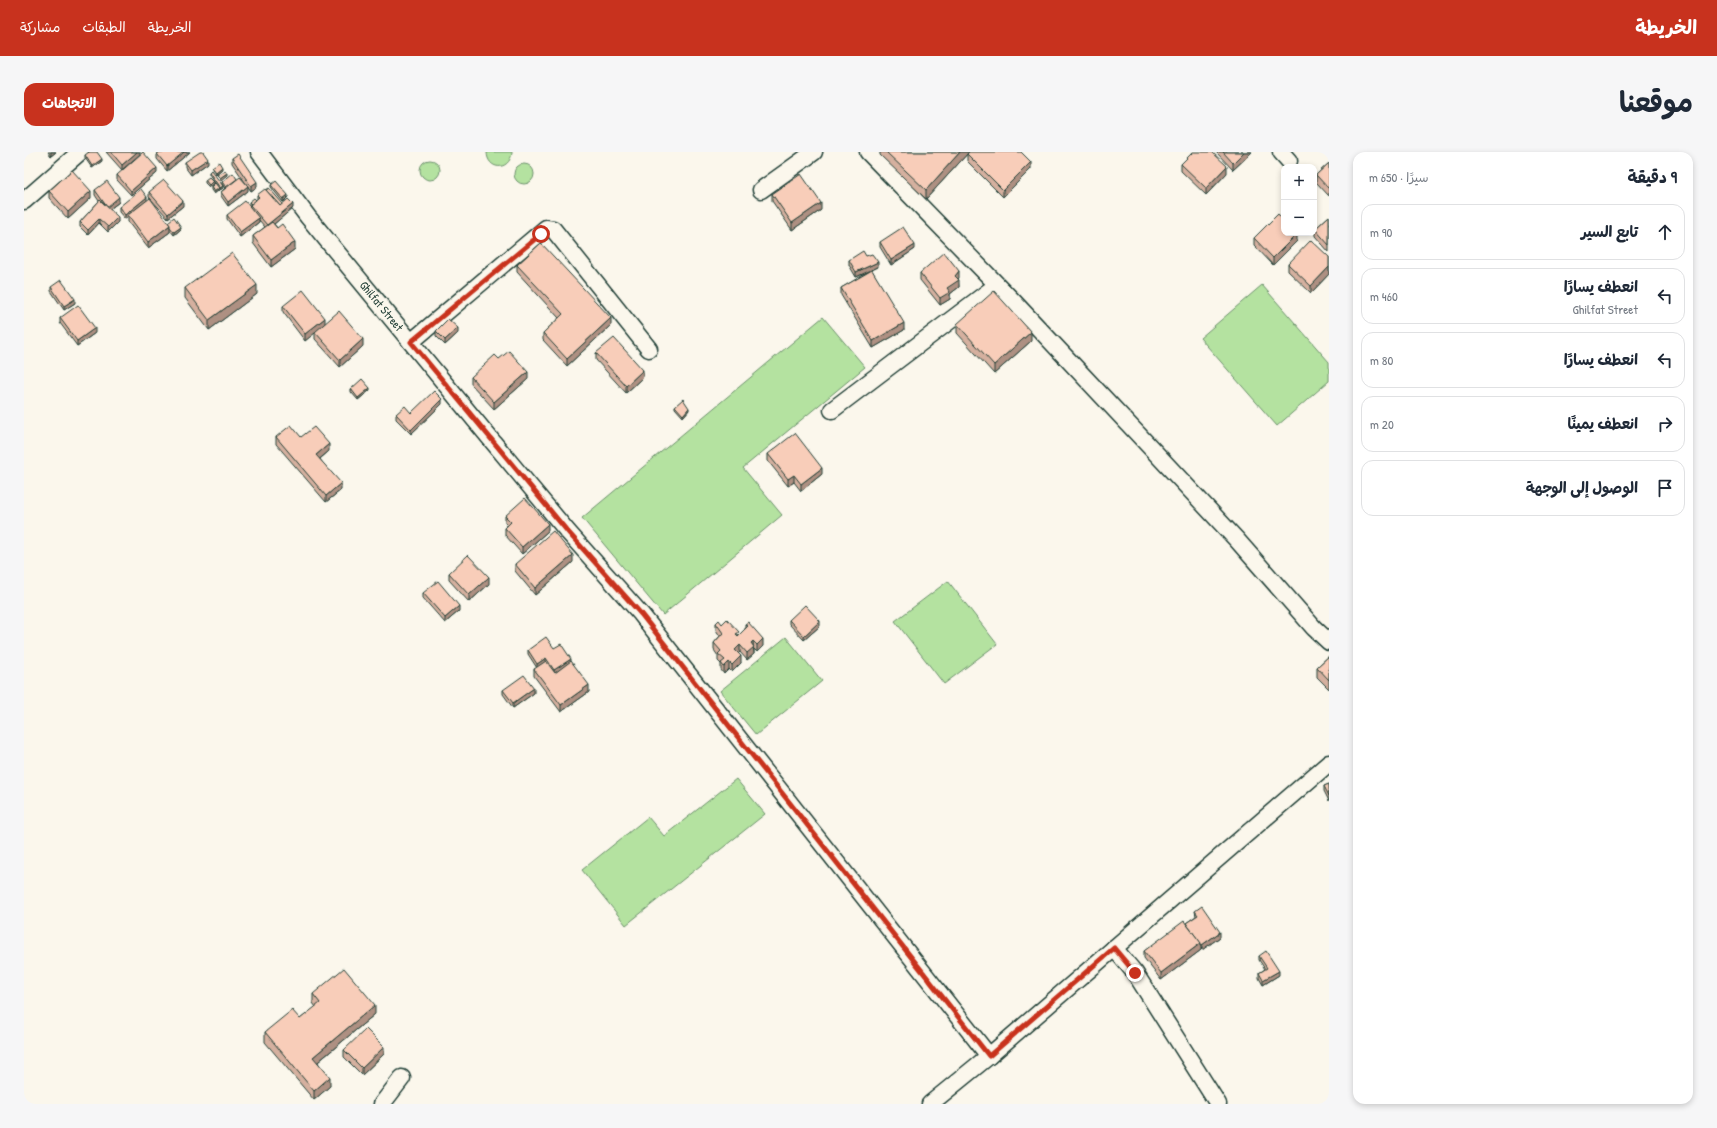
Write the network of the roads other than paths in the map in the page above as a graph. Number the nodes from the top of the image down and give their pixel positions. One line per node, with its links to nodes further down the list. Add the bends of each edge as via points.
1 (80, 152): 6 (street)
2 (259, 152): 8 (street, Ghilfat Street, via 308,218)
3 (814, 152): 5 (street)
4 (871, 153): 7 (street)
5 (761, 190)
6 (24, 201)
7 (998, 285): 10 (street); 11 (street)
8 (411, 342): 9 (street, via 546,228 553,229); 14 (street, Ghilfat Street, via 563,526 641,614)
9 (650, 349)
10 (832, 410)
11 (1329, 642)
12 (1329, 763): 13 (street)
13 (1114, 948): 14 (street); 18 (street, via 1135,973)
14 (989, 1056): 17 (street)
15 (402, 1078): 16 (street)
16 (382, 1104)
17 (930, 1104)
18 (1218, 1104)

